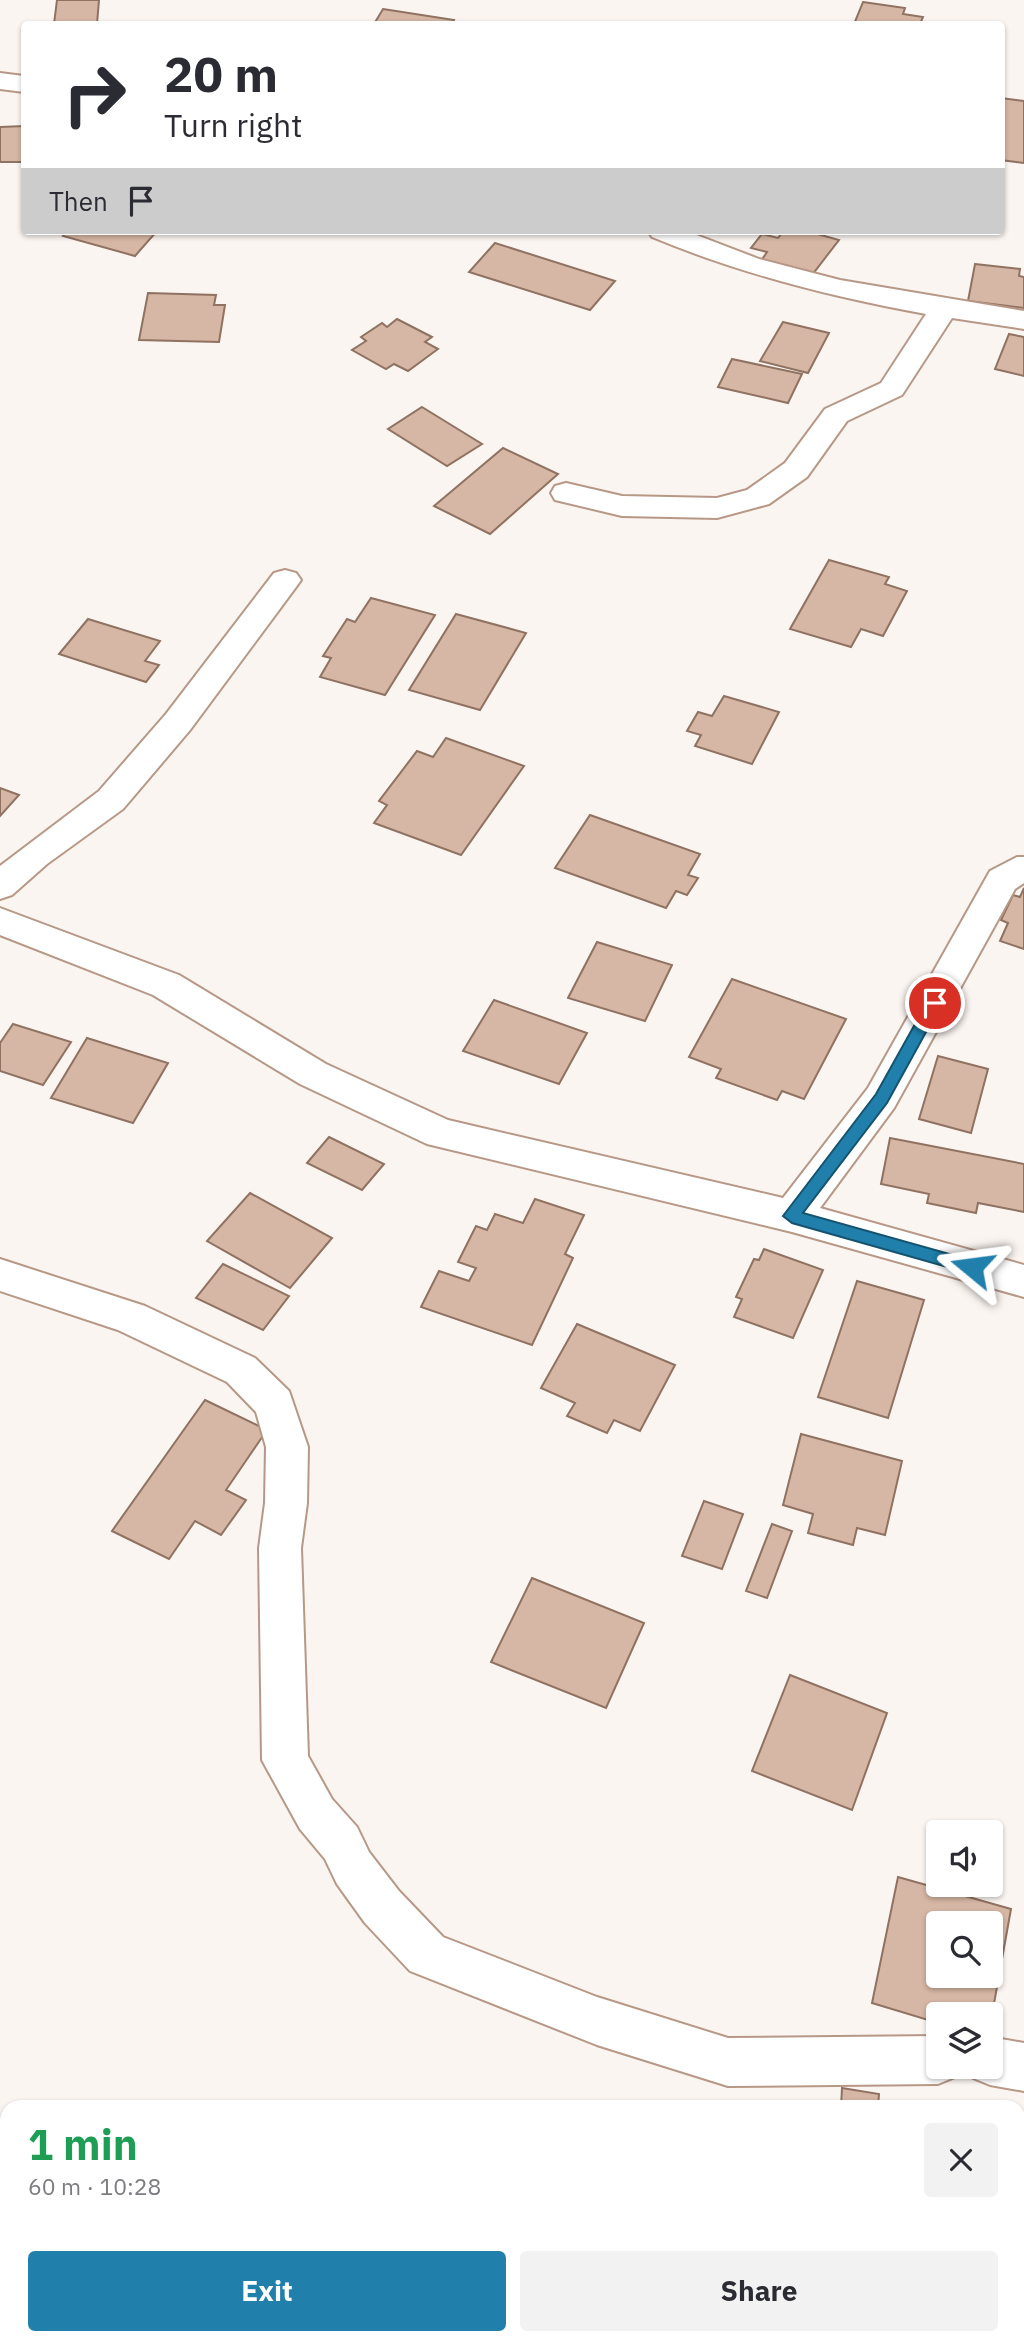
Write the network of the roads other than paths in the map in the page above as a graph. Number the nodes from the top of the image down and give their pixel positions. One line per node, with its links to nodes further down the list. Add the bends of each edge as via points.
1 (0, 81): 2 (street)
2 (21, 83)
3 (671, 235): 4 (street, via 798,279)
4 (943, 310): 5 (street); 6 (street, via 892,388 836,415 796,470 758,497 717,508 622,506)
5 (1024, 320)
6 (566, 493)
7 (285, 580): 9 (street, via 178,722 111,800)
8 (1024, 870): 11 (street, via 1002,880 881,1098)
9 (0, 886)
10 (0, 921): 11 (street, via 166,985 313,1074 440,1133)
11 (792, 1216): 13 (street)
12 (0, 1275): 14 (street, via 131,1318 241,1370 274,1403 287,1447 280,1548 285,1760 353,1868 426,1954 597,2021 728,2062)
13 (1024, 1281)
14 (926, 2060)
15 (1003, 2063): 16 (street)
16 (1024, 2067)

